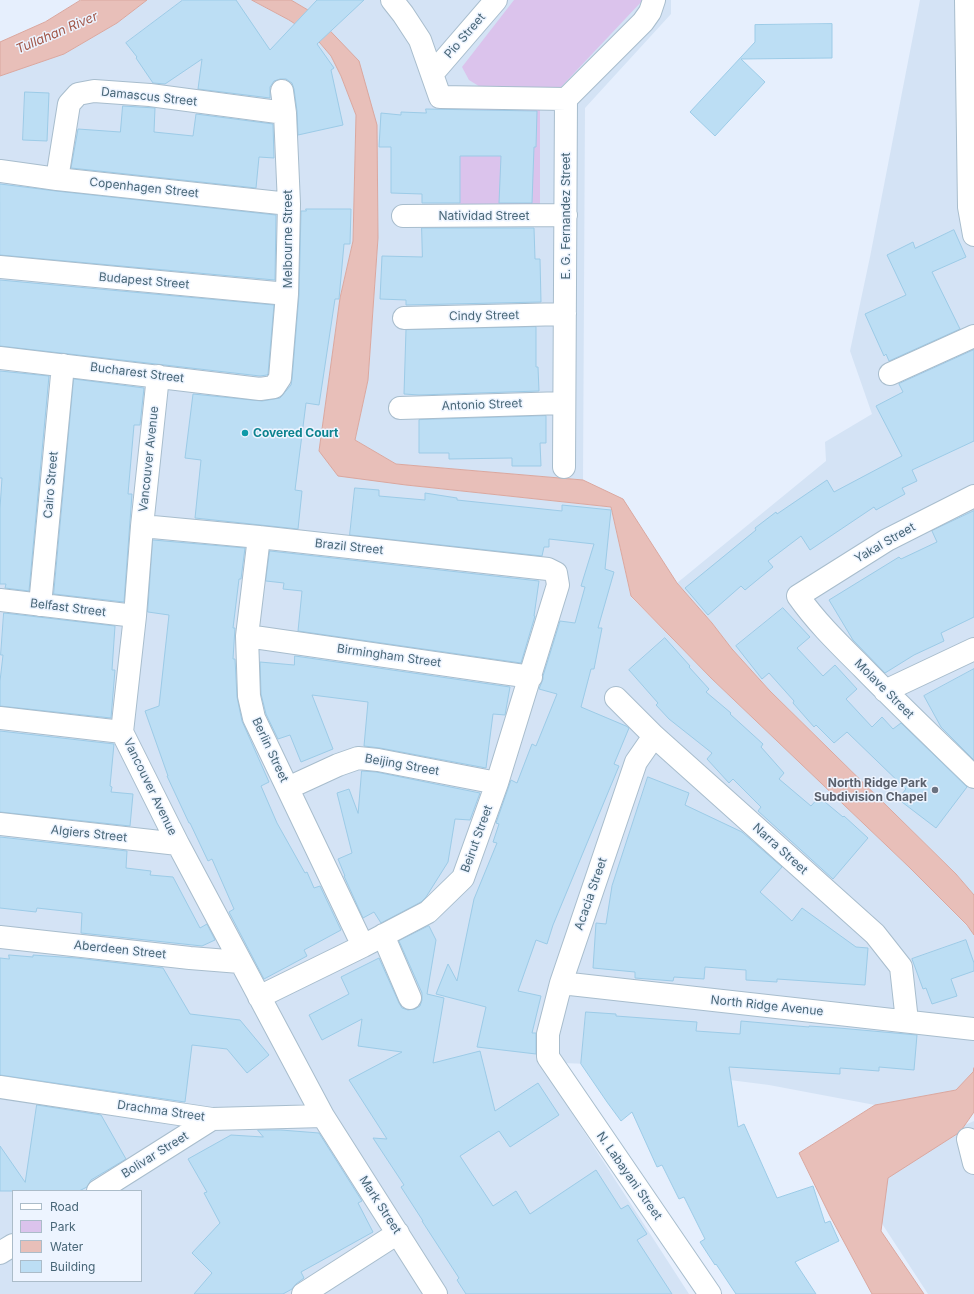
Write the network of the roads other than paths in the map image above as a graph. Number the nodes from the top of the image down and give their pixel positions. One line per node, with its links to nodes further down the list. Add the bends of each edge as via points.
1 (392, 0): 5 (street, via 420,40)
2 (496, 0): 5 (street, Pio Street)
3 (654, 0): 7 (street, via 643,22)
4 (966, 0): 14 (street, via 969,207)
5 (433, 73): 7 (street, via 440,97)
6 (282, 91): 8 (street, Melbourne Street)
7 (566, 99): 12 (street, E. G. Fernandez Street)
8 (285, 113): 10 (street, Damascus Street, via 150,95 94,91 78,94 69,104); 11 (street, Melbourne Street)
9 (0, 171): 10 (street, Copenhagen Street)
10 (57, 179): 11 (street, Copenhagen Street)
11 (289, 204): 16 (street, Melbourne Street)
12 (566, 215): 13 (street, Natividad Street); 17 (street, E. G. Fernandez Street)
13 (403, 216)
14 (974, 235)
15 (0, 267): 16 (street, Budapest Street)
16 (287, 294): 24 (street, Melbourne Street, via 280,378)
17 (565, 314): 18 (street, Cindy Street); 25 (street, E. G. Fernandez Street)
18 (404, 318)
19 (974, 336): 22 (street)
20 (0, 358): 21 (street, Bucharest Street)
21 (63, 365): 23 (street, Bucharest Street); 34 (street, Cairo Street)
22 (890, 374)
23 (158, 376): 24 (street, Bucharest Street, via 260,389); 29 (street, Vancouver Avenue)
24 (274, 387)
25 (564, 403): 26 (street, Antonio Street); 27 (street, E. G. Fernandez Street)
26 (400, 408)
27 (564, 467)
28 (974, 496): 32 (street, Yakal Street, via 887,540)
29 (142, 526): 30 (street, Brazil Street); 35 (street, Vancouver Avenue)
30 (259, 537): 31 (street, Brazil Street, via 548,569); 36 (street, Berlin Street)
31 (556, 573): 38 (street, Beirut Street, via 558,585)
32 (798, 596): 39 (street, Molave Street, via 811,614)
33 (0, 600): 34 (street, Belfast Street)
34 (40, 605): 35 (street, Belfast Street)
35 (135, 616): 42 (street, Vancouver Avenue)
36 (247, 636): 38 (street, Birmingham Street); 46 (street, Berlin Street, via 249,696 254,718)
37 (974, 650): 39 (street)
38 (531, 677): 45 (street, Beirut Street)
39 (885, 691): 44 (street, Molave Street)
40 (616, 698): 43 (street, Narra Street)
41 (0, 718): 42 (street)
42 (122, 732): 48 (street, Vancouver Avenue)
43 (654, 736): 53 (street, Acacia Street, via 636,762); 56 (street, Narra Street, via 875,934 901,967)
44 (974, 777)
45 (497, 783): 46 (street, Beijing Street, via 358,758); 49 (street, Beirut Street, via 463,878 428,912)
46 (288, 788): 51 (street, Berlin Street)
47 (0, 824): 48 (street, Algiers Street)
48 (178, 844): 52 (street, Vancouver Avenue)
49 (383, 935): 51 (street, Beirut Street); 55 (street)
50 (0, 937): 52 (street, Aberdeen Street)
51 (363, 946): 54 (street, Beirut Street)
52 (240, 962): 54 (street, Vancouver Avenue)
53 (561, 983): 56 (street, North Ridge Avenue); 58 (street, Acacia Street, via 548,1034)
54 (259, 997): 60 (street, Vancouver Avenue)
55 (410, 998)
56 (907, 1021): 57 (street, North Ridge Avenue)
57 (974, 1029)
58 (548, 1057): 70 (street, N. Labayani Street)
59 (0, 1088): 61 (street, Drachma Street)
60 (323, 1116): 61 (street, Drachma Street); 65 (street, Mark Street)
61 (212, 1119): 64 (street, Bolivar Street)
62 (968, 1138): 63 (street)
63 (974, 1163)
64 (100, 1190)
65 (398, 1233): 68 (street); 69 (street, Mark Street)
66 (12, 1246): 67 (street)
67 (0, 1253)
68 (303, 1294)
69 (436, 1294)
70 (710, 1294)

